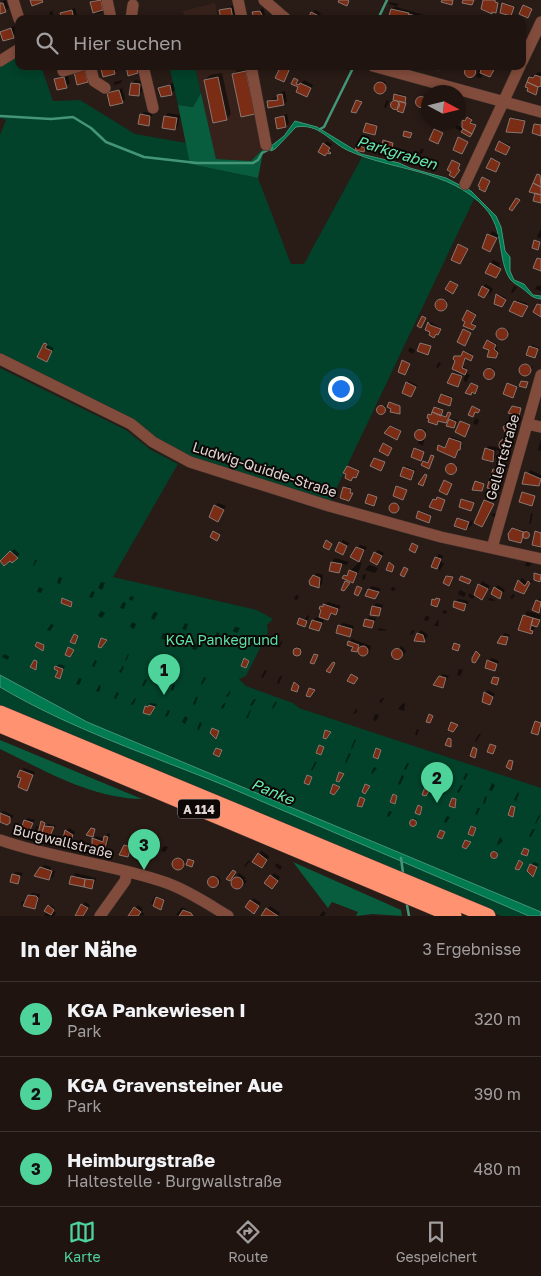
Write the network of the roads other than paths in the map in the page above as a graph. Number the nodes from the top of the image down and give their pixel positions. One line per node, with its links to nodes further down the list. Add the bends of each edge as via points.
1 (13, 0): 6 (street)
2 (107, 0): 7 (street)
3 (238, 0): 9 (street)
4 (264, 0): 10 (street)
5 (133, 5): 8 (street)
6 (18, 15)
7 (110, 15)
8 (131, 15)
9 (241, 15)
10 (281, 15)
11 (541, 22): 13 (street)
12 (15, 52): 14 (street)
13 (526, 54)
14 (0, 61)
15 (66, 70): 21 (street)
16 (91, 70): 22 (street, via 94,81)
17 (144, 70): 24 (street)
18 (252, 70): 26 (street)
19 (388, 70): 23 (street)
20 (518, 70): 23 (street)
21 (63, 71)
22 (105, 88)
23 (504, 102): 25 (street); 27 (street)
24 (153, 108)
25 (541, 112)
26 (266, 145)
27 (465, 184)
28 (0, 358): 32 (street, Ludwig-Quidde-Straße, via 131,424 153,442 190,462 329,506)
29 (541, 375): 30 (street, Gellertstraße)
30 (526, 424): 31 (street); 32 (street, Gellertstraße)
31 (541, 427)
32 (492, 548): 33 (street, Ludwig-Quidde-Straße)
33 (541, 559)
34 (0, 713): 41 (highway, A 114)
35 (0, 725): 40 (highway, A 114)
36 (0, 840): 37 (street, Burgwallstraße)
37 (127, 872): 38 (street); 39 (street, Burgwallstraße, via 177,887)
38 (100, 916)
39 (228, 916)
40 (454, 916)
41 (488, 916)

